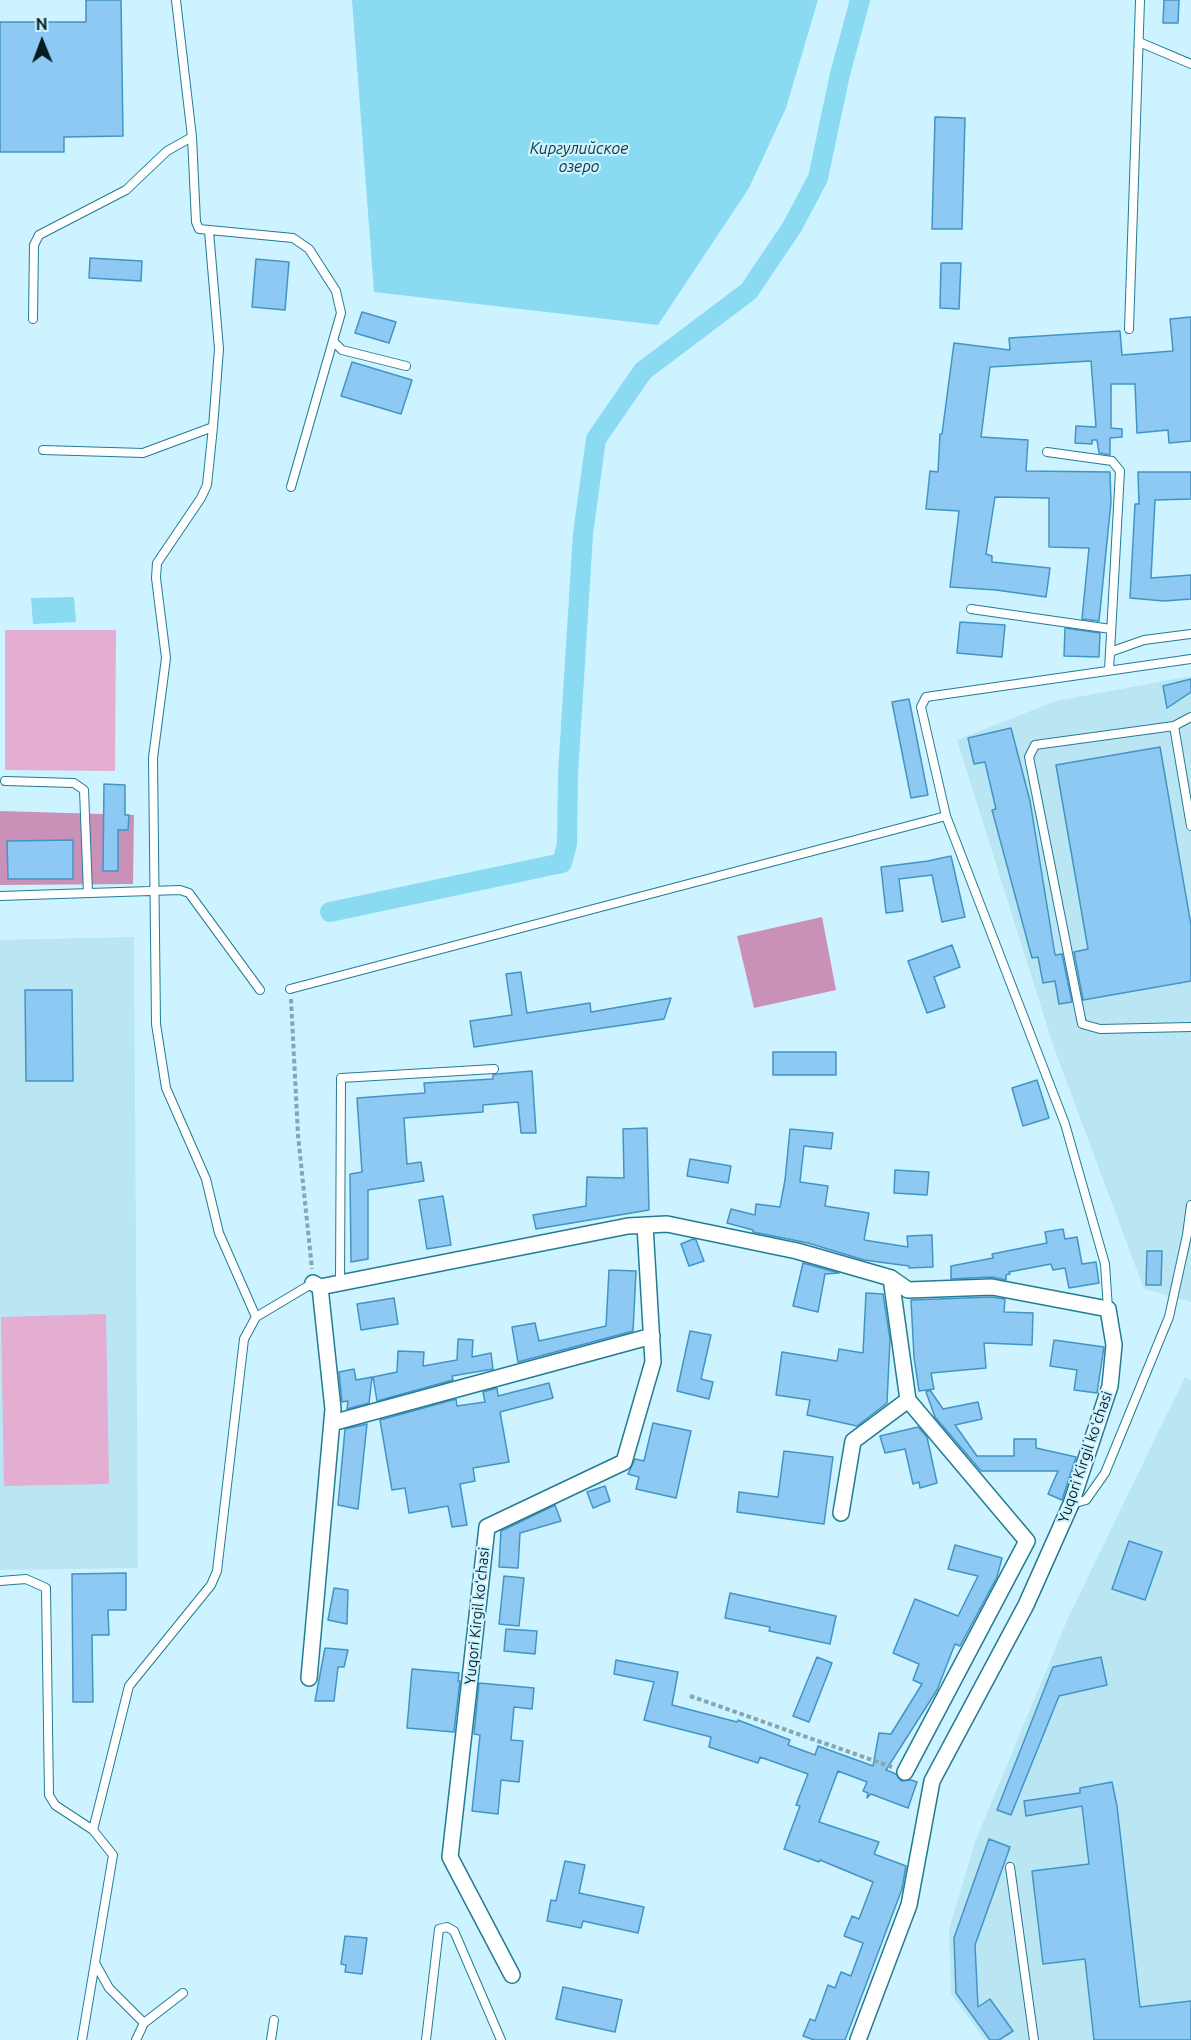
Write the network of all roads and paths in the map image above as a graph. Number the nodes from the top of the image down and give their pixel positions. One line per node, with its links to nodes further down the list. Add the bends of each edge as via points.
1 (176, 0): 5 (lane)
2 (1140, 0): 3 (lane)
3 (1139, 42): 4 (lane); 8 (lane)
4 (1191, 64)
5 (192, 138): 6 (lane, via 196,222 199,230); 7 (lane, via 167,151 126,190 39,235 34,245)
6 (209, 231): 9 (lane, via 293,238 309,249 336,291 341,313); 11 (lane, via 219,349)
7 (33, 320)
8 (1129, 329)
9 (333, 341): 10 (lane, via 342,350); 14 (lane)
10 (406, 366)
11 (213, 427): 12 (lane, via 143,453); 26 (lane, via 207,485 157,563 166,658 153,758)
12 (43, 450)
13 (1047, 452): 16 (lane, via 1112,461 1120,471)
14 (291, 487)
15 (971, 609): 16 (lane)
16 (1112, 629): 18 (lane)
17 (1191, 634): 18 (lane, via 1144,640)
18 (1110, 652): 20 (lane)
19 (1191, 659): 20 (lane)
20 (1109, 670): 24 (lane, via 926,697 921,707)
21 (1191, 717): 22 (lane)
22 (1173, 726): 25 (lane); 31 (lane, via 1035,745 1029,757 1082,1024 1100,1029)
23 (5, 781): 27 (lane, via 74,783 84,790)
24 (946, 816): 29 (lane); 38 (lane, via 1065,1124 1105,1264)
25 (1191, 826)
26 (153, 891): 27 (lane); 30 (lane, via 189,893); 39 (lane, via 156,1024 166,1088 206,1179 219,1233)
27 (88, 893): 28 (lane)
28 (0, 896)
29 (290, 989): 37 (path, via 298,1135)
30 (260, 990)
31 (1191, 1027)
32 (494, 1069): 36 (lane, via 341,1078)
33 (1191, 1205): 43 (lane, via 1169,1317 1105,1473 1086,1500)
34 (645, 1225): 35 (street, via 667,1224 797,1251); 36 (street); 40 (street, Yuqori Kirgil koʻchasi)
35 (891, 1278): 38 (street, via 908,1290 992,1287); 41 (street)
36 (340, 1283): 37 (street)
37 (316, 1285): 39 (lane); 42 (street)
38 (1108, 1308): 43 (street, Yuqori Kirgil koʻchasi, via 1114,1345 1110,1386)
39 (256, 1317): 49 (lane, via 244,1339 217,1571 211,1586 129,1686)
40 (652, 1336): 42 (street); 52 (street, Yuqori Kirgil koʻchasi, via 653,1362 624,1462 487,1527 450,1857)
41 (908, 1400): 44 (street, via 853,1441); 48 (street, via 1027,1541)
42 (332, 1423): 46 (street)
43 (1071, 1504): 61 (street, Yuqori Kirgil koʻchasi, via 1026,1605 932,1781 909,1905)
44 (841, 1513)
45 (0, 1581): 49 (lane, via 26,1579 46,1588 49,1795 55,1805)
46 (309, 1678)
47 (690, 1695): 48 (path)
48 (906, 1772)
49 (93, 1830): 51 (lane, via 113,1855)
50 (1010, 1867): 62 (lane)
51 (95, 1963): 55 (lane, via 109,1988); 56 (lane)
52 (512, 1975)
53 (183, 1993): 55 (lane)
54 (274, 2020): 58 (lane)
55 (144, 2023): 57 (lane)
56 (82, 2040)
57 (136, 2040)
58 (271, 2040)
59 (426, 2040): 60 (lane, via 439,1929 447,1927 454,1931)
60 (501, 2040)
61 (858, 2040)
62 (1034, 2040)

